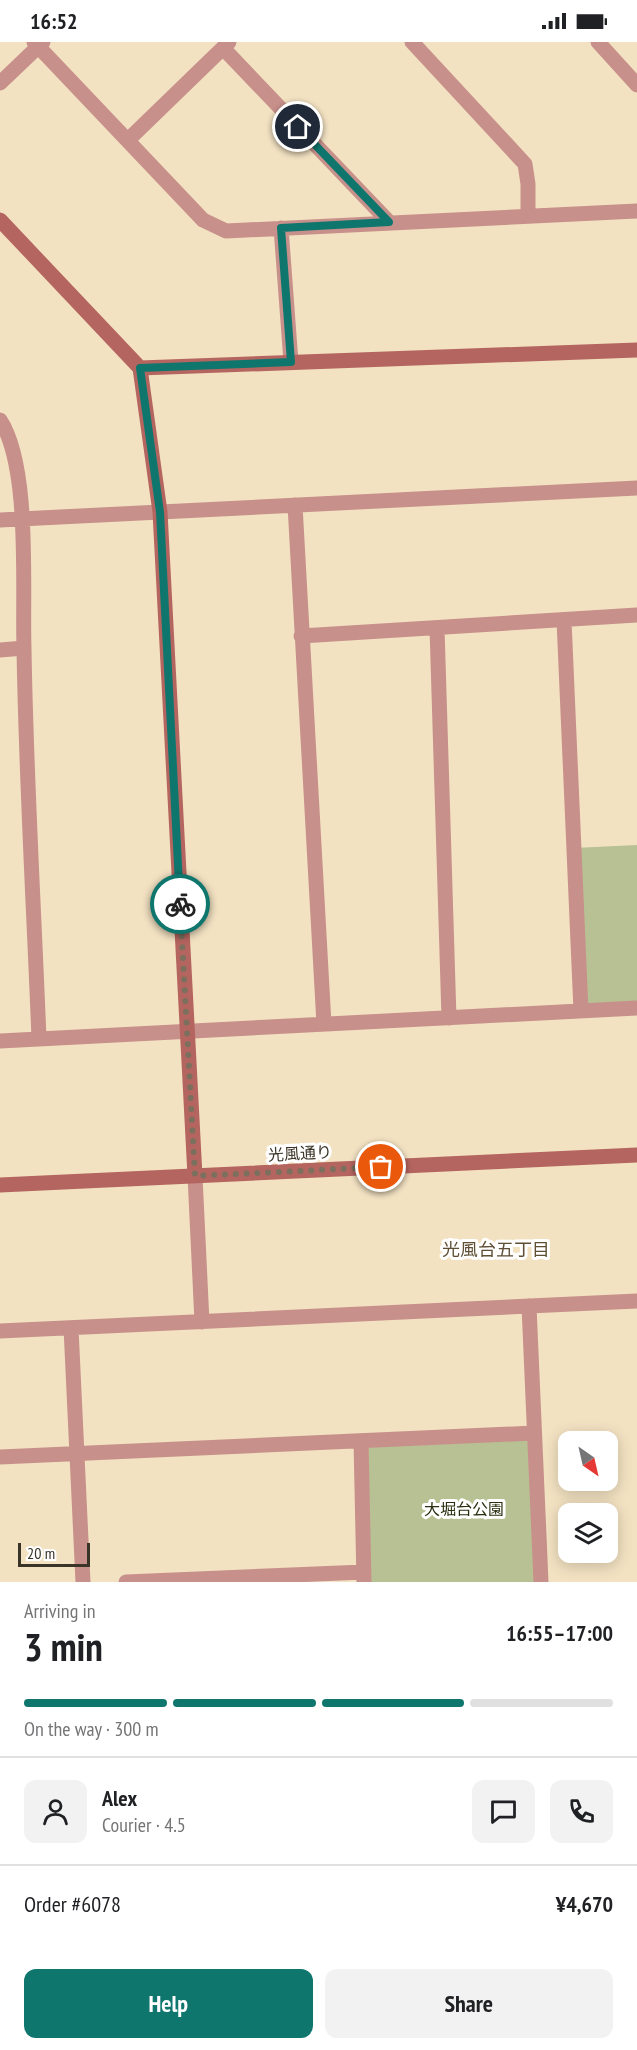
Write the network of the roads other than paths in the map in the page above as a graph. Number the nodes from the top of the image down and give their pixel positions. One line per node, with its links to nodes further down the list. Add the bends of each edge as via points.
1 (412, 42): 9 (street, via 525,164)
2 (598, 42): 6 (street)
3 (38, 43): 5 (street); 7 (street)
4 (226, 45): 7 (street); 11 (street)
5 (0, 83)
6 (637, 85)
7 (128, 140): 12 (street, via 203,219 226,231)
8 (637, 211): 9 (street)
9 (528, 216): 11 (street)
10 (0, 220): 15 (street)
11 (389, 222): 12 (street)
12 (281, 228): 14 (street)
13 (637, 350): 14 (street)
14 (291, 362): 15 (street)
15 (140, 368): 19 (street)
16 (0, 420): 20 (street, via 12,445)
17 (637, 488): 18 (street)
18 (295, 505): 19 (street); 25 (street)
19 (160, 512): 20 (street); 32 (street)
20 (23, 519): 21 (street); 26 (street)
21 (0, 520)
22 (637, 615): 23 (street)
23 (564, 620): 24 (street); 29 (street)
24 (437, 628): 25 (street); 30 (street)
25 (301, 636): 31 (street)
26 (24, 648): 27 (street); 33 (street)
27 (0, 650)
28 (637, 1008): 29 (street)
29 (581, 1011): 30 (street)
30 (449, 1017): 31 (street)
31 (324, 1024): 32 (street)
32 (186, 1031): 33 (street); 36 (street)
33 (39, 1039): 34 (street)
34 (0, 1041)
35 (637, 1155): 36 (street, 光風通り)
36 (195, 1176): 37 (street, 光風通り); 40 (street)
37 (0, 1185)
38 (637, 1301): 39 (street)
39 (529, 1306): 40 (street); 43 (street)
40 (202, 1322): 41 (street)
41 (71, 1328): 42 (street); 45 (street)
42 (0, 1331)
43 (534, 1433): 44 (street); 50 (street)
44 (361, 1441): 45 (street); 47 (street)
45 (77, 1453): 46 (street); 48 (street)
46 (0, 1457)
47 (364, 1577): 49 (street)
48 (83, 1582)
49 (126, 1582)
50 (541, 1582)

